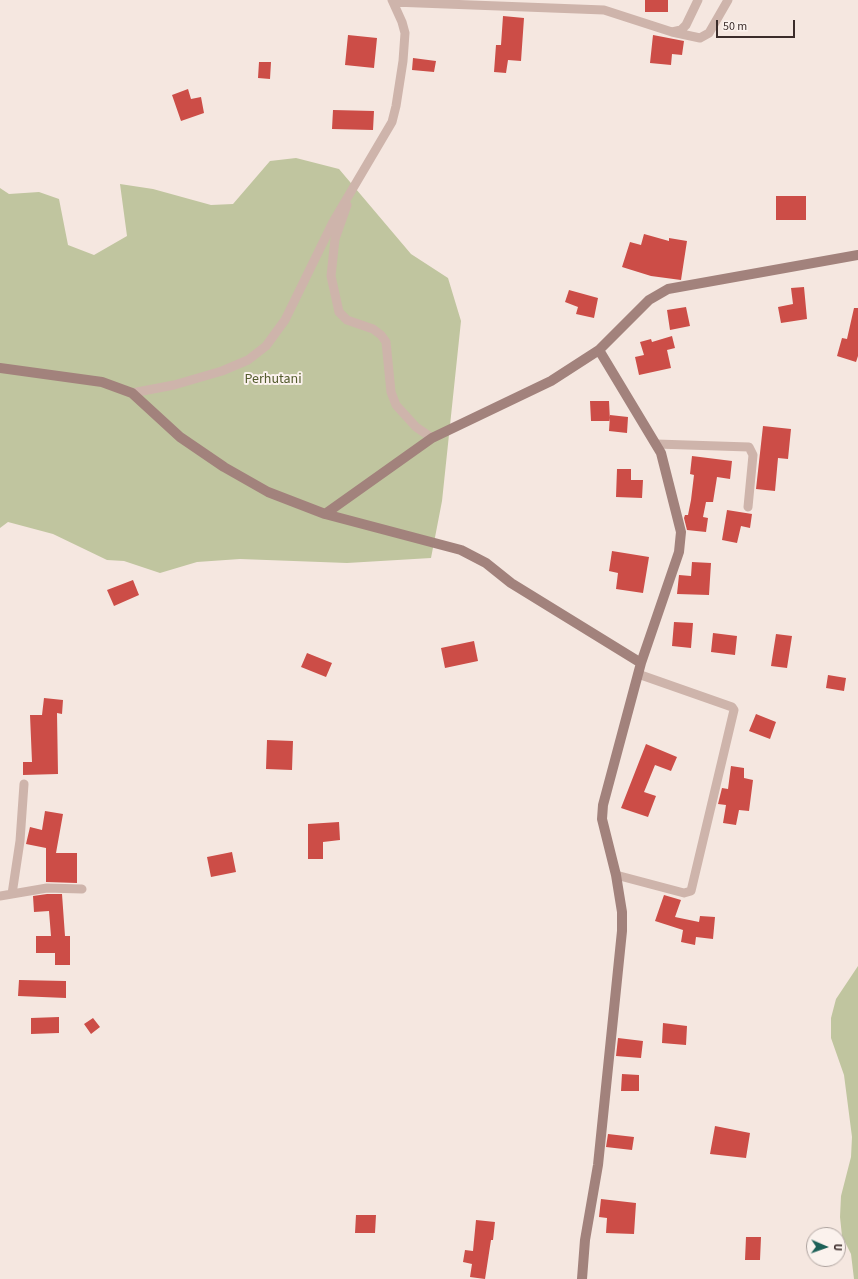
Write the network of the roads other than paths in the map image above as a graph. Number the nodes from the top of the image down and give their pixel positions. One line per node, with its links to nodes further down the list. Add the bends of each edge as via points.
1 (698, 0): 4 (street, via 686,26)
2 (728, 0): 4 (street, via 706,36 695,37)
3 (393, 1): 4 (street, via 604,10); 5 (street, via 405,33 396,106 392,122)
4 (672, 32)
5 (350, 192): 9 (street, via 285,320 257,355 222,371 174,385); 10 (street, via 335,239 331,276 339,312 347,320 373,329 381,335 386,342 391,392 396,405 416,427)
6 (858, 255): 7 (street, via 668,289 649,300)
7 (599, 350): 10 (street, via 551,381); 11 (street)
8 (0, 368): 9 (street, via 102,382)
9 (132, 393): 13 (street, via 180,437 224,467 268,492)
10 (432, 438): 13 (street)
11 (656, 444): 12 (street, via 749,447 753,455); 14 (street, via 661,453 680,522 681,542)
12 (748, 507)
13 (325, 514): 14 (street, via 448,546 474,556 511,583)
14 (641, 663): 15 (street)
15 (638, 674): 17 (street, via 603,805 603,825); 17 (street, via 732,707 734,710 691,891 684,893)
16 (24, 784): 19 (street, via 20,841)
17 (616, 875): 21 (street, via 622,912 621,951 598,1165 585,1240)
18 (82, 889): 19 (street, via 47,888)
19 (12, 894): 20 (street)
20 (0, 896)
21 (582, 1279)

